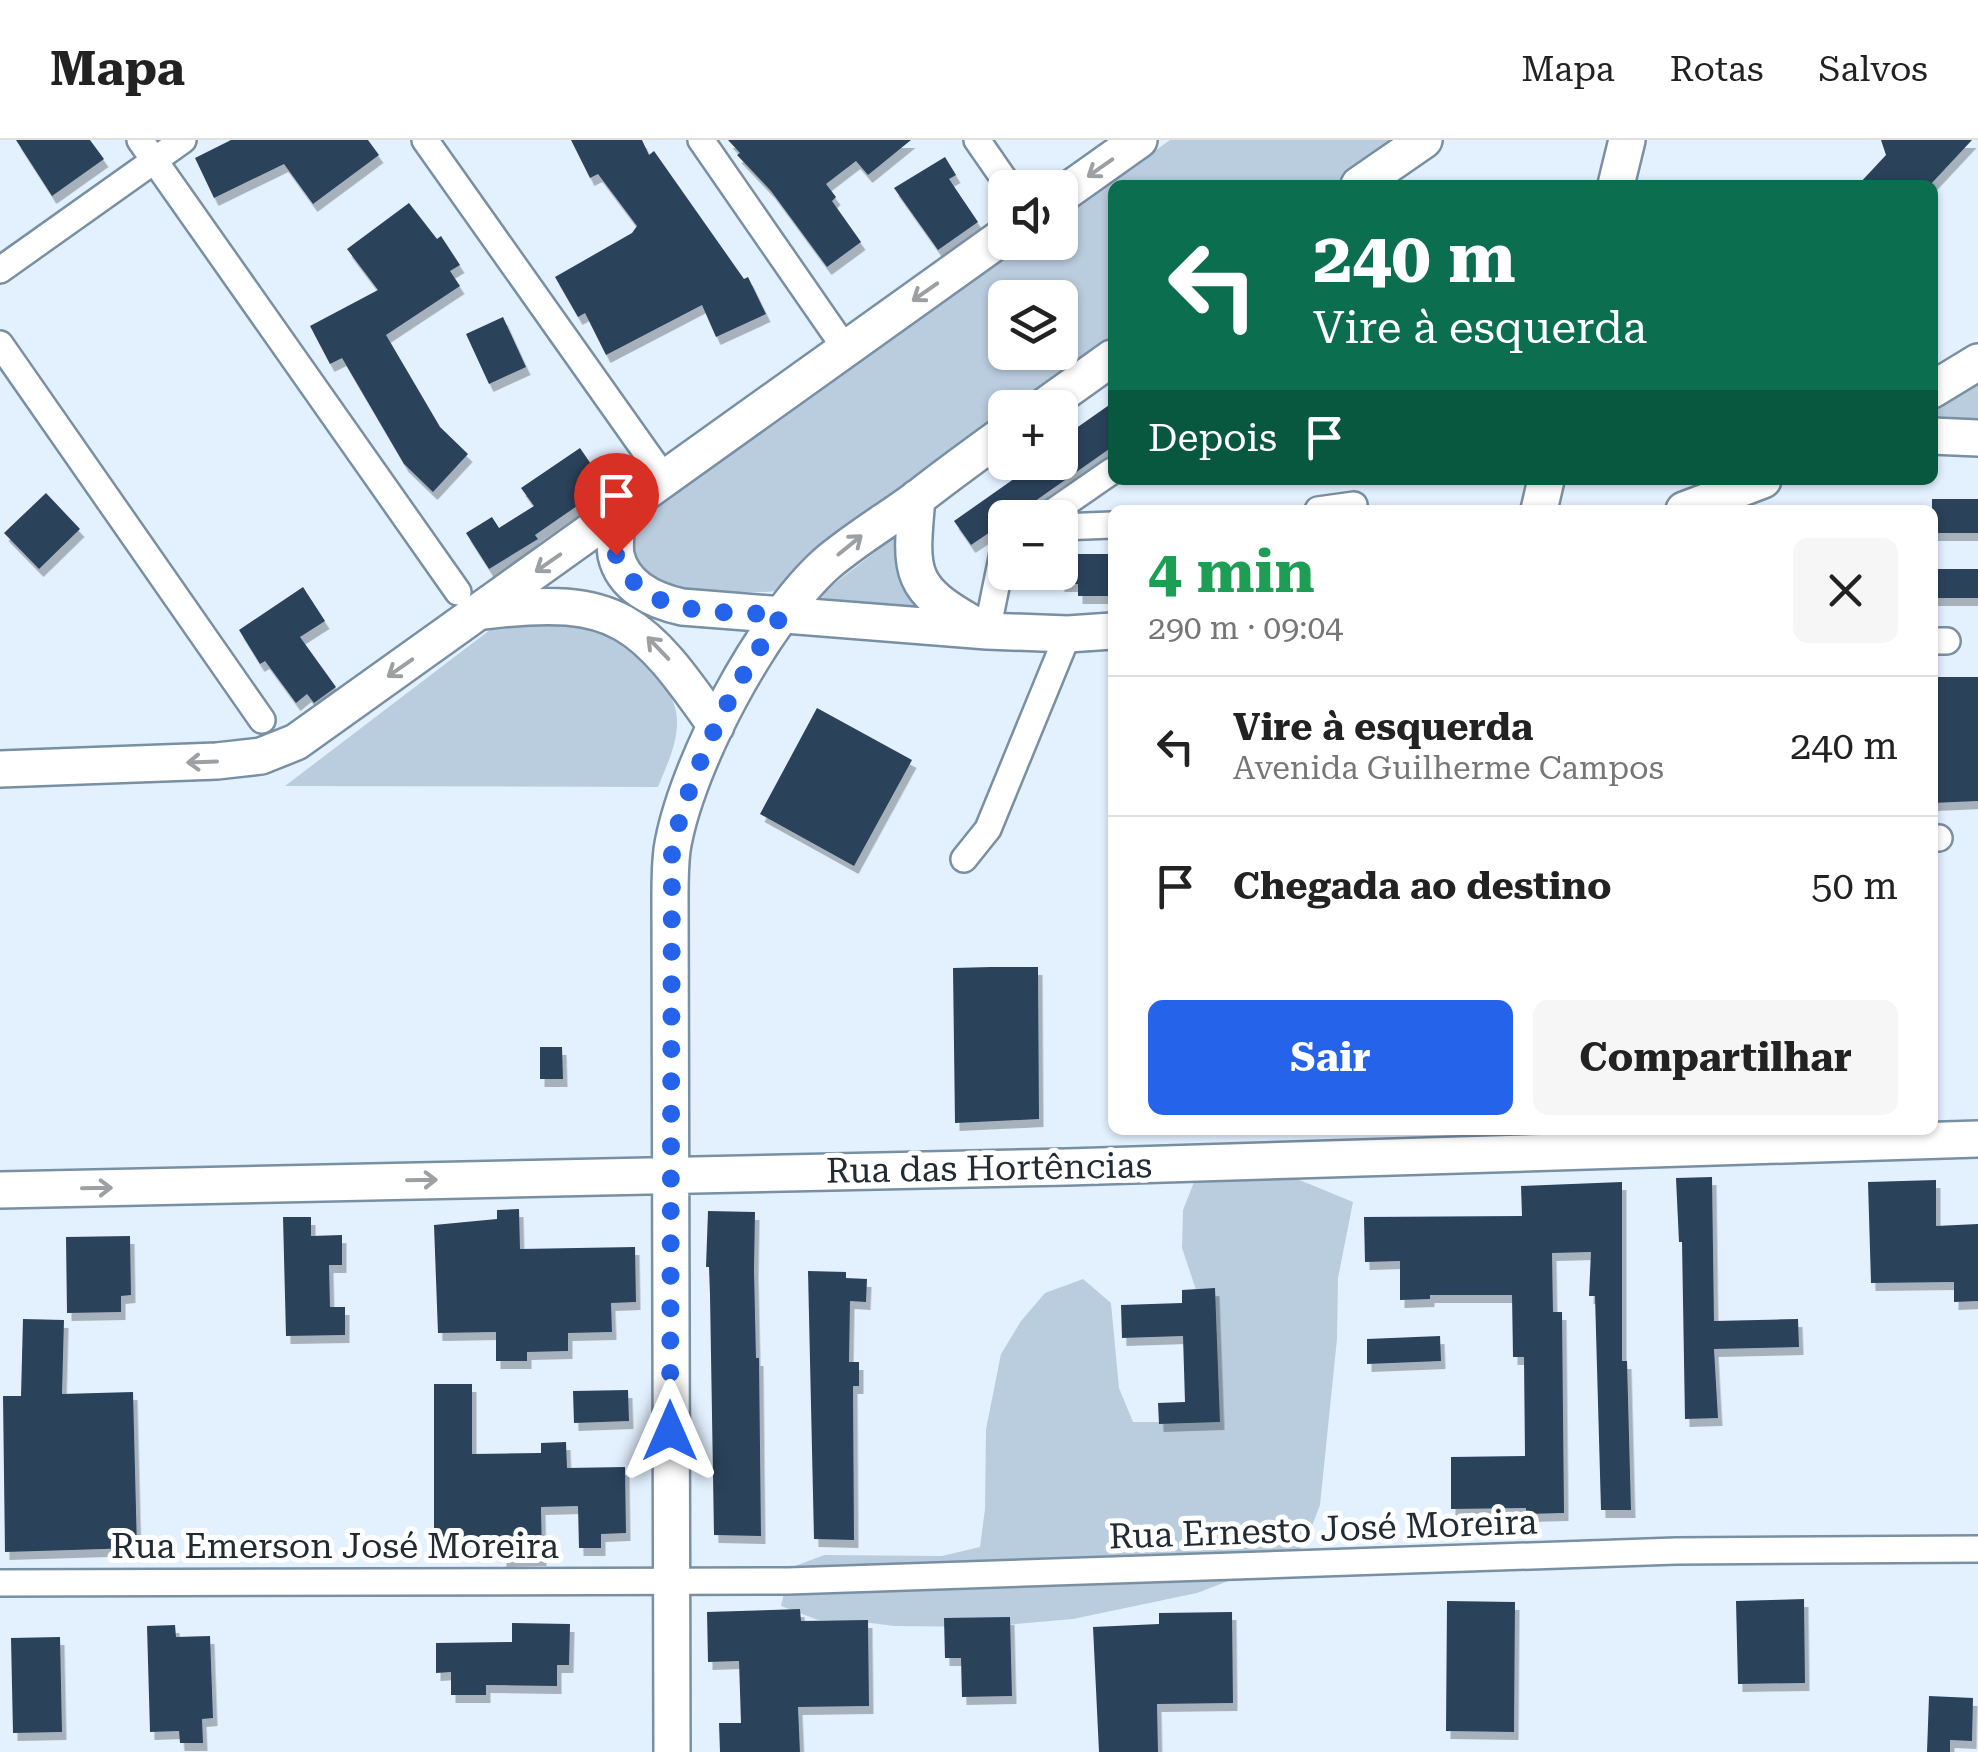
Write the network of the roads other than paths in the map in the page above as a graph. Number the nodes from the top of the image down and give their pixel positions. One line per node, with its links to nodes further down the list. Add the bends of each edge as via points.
1 (184, 140): 8 (street)
2 (426, 140): 25 (street)
3 (701, 140): 16 (street)
4 (977, 140): 9 (street)
5 (1140, 140): 12 (main road, one-way to 12)
6 (1424, 140): 10 (main road)
7 (1624, 142): 11 (main road)
8 (147, 150): 14 (street); 36 (street)
9 (998, 170)
10 (1367, 180)
11 (1617, 180)
12 (1078, 183)
13 (988, 247): 16 (main road, one-way to 16)
14 (0, 270)
15 (0, 344): 41 (street)
16 (845, 348): 25 (main road)
17 (1108, 361): 20 (main road)
18 (1978, 362): 19 (main road)
19 (1938, 386)
20 (1067, 390)
21 (1938, 436): 22 (main road)
22 (1978, 438)
23 (988, 446): 28 (main road)
24 (1108, 474): 29 (street)
25 (665, 479): 32 (main road)
26 (1749, 485): 30 (main road)
27 (1758, 485): 31 (street)
28 (916, 498): 37 (main road, one-way to 28, via 823,567); 38 (main road, via 912,544 923,589)
29 (1070, 500)
30 (1697, 505)
31 (1740, 505)
32 (617, 515): 36 (main road, one-way to 36); 37 (main road, via 616,555 625,576 658,602)
33 (1108, 525): 34 (street)
34 (1078, 526)
35 (995, 590): 38 (street)
36 (468, 602): 42 (main road, one-way to 36, via 672,664 626,622 568,608); 43 (main road, one-way to 43, via 296,742 261,756)
37 (782, 615): 38 (main road); 42 (main road)
38 (987, 631): 40 (main road)
39 (1108, 631): 40 (main road)
40 (1068, 634): 44 (street, via 988,829)
41 (262, 720)
42 (716, 726): 46 (main road, via 680,818 670,867)
43 (5, 760)
44 (964, 859)
45 (1978, 1140): 46 (main road, Rua das Hortências)
46 (671, 1173): 47 (main road, Rua das Hortências, one-way to 46); 49 (main road)
47 (0, 1190)
48 (1978, 1549): 49 (street, Rua Ernesto José Moreira)
49 (670, 1579): 50 (street, Rua Emerson José Moreira); 51 (main road)
50 (0, 1584)
51 (672, 1752)

